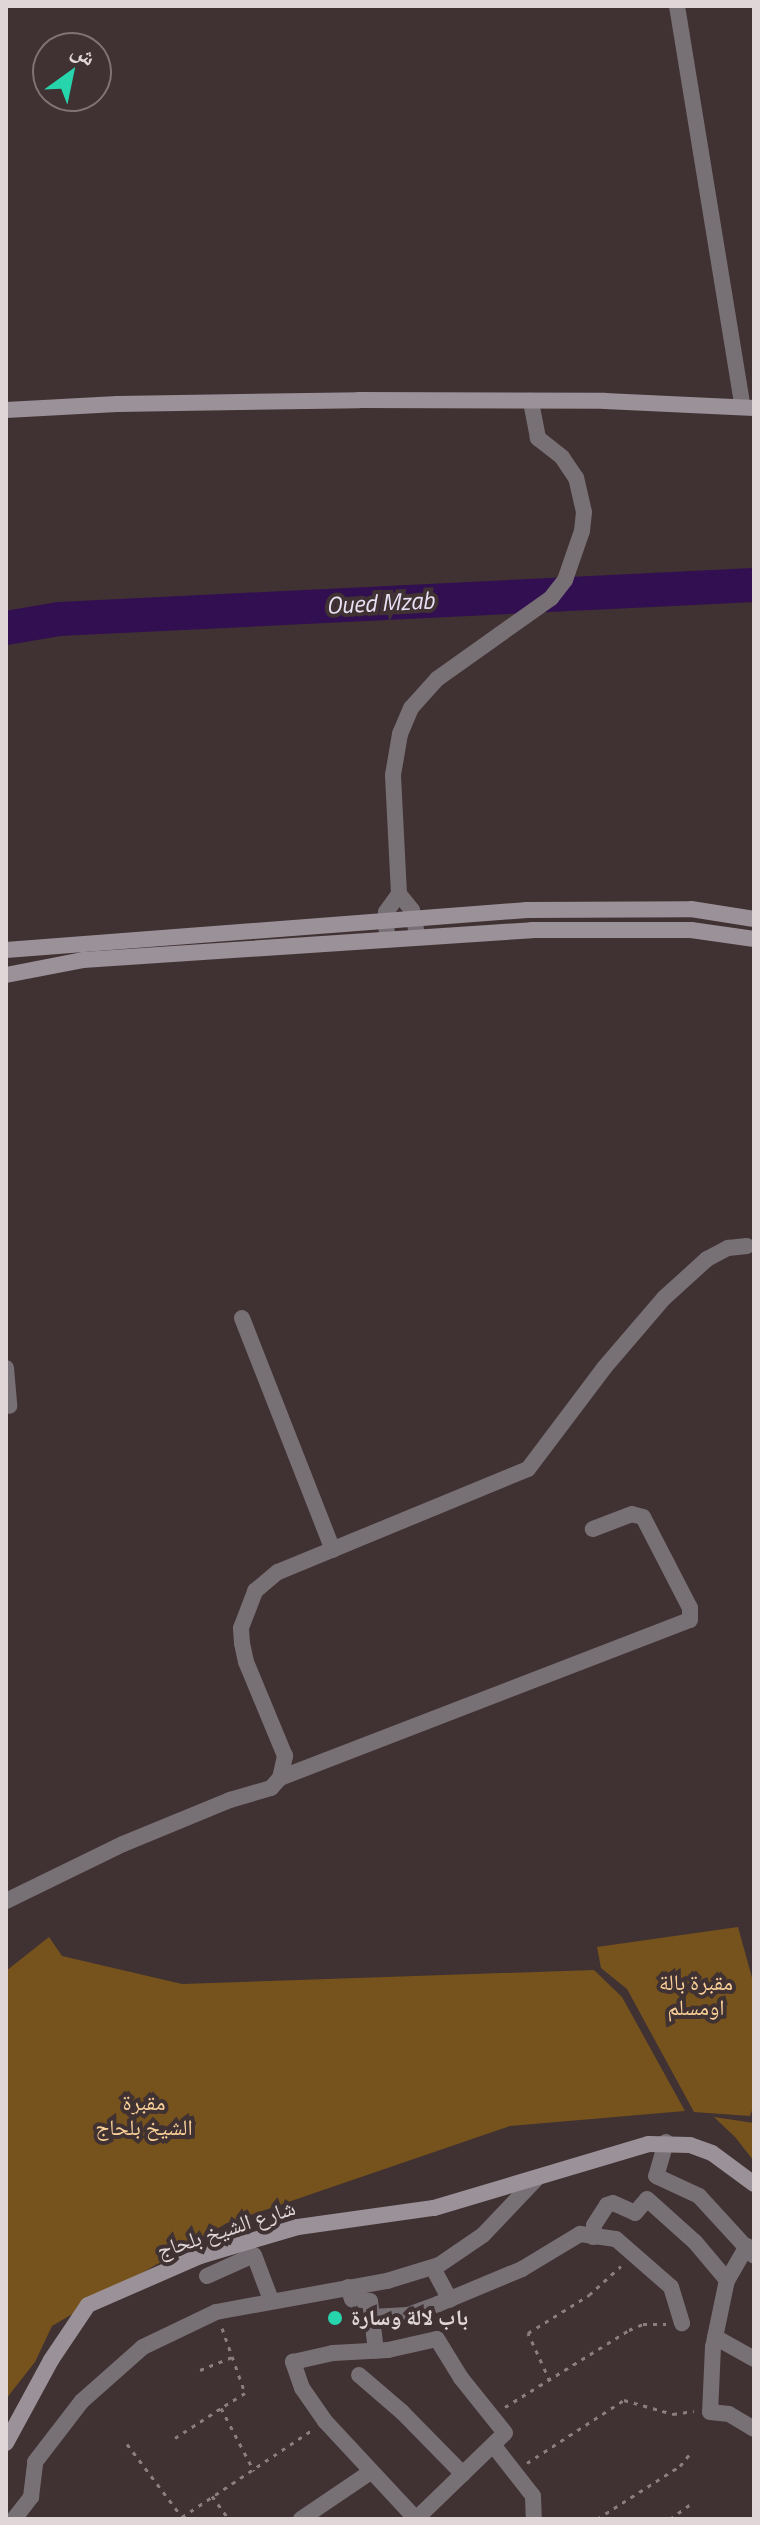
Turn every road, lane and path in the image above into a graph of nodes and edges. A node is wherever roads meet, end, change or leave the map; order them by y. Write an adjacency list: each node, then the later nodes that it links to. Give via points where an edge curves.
1 (677, 6): 3 (street)
2 (531, 401): 3 (main road); 4 (main road, via 149,403); 5 (street, via 538,438 562,457 581,494 582,531 565,580 551,598 458,661 411,708 393,775)
3 (749, 407)
4 (6, 410)
5 (399, 894): 6 (street); 8 (street)
6 (414, 917): 7 (main road, via 670,909); 8 (main road); 9 (street)
7 (754, 919)
8 (385, 920): 10 (street); 12 (main road)
9 (417, 937): 10 (main road); 11 (main road, via 670,929)
10 (387, 939): 13 (main road, via 83,960)
11 (754, 939)
12 (6, 950)
13 (6, 975)
14 (747, 1246): 19 (street, via 707,1259 664,1298 528,1469)
15 (242, 1318): 19 (street)
16 (6, 1368): 17 (street)
17 (9, 1406)
18 (593, 1529): 20 (street, via 632,1514 643,1517 690,1608 690,1620)
19 (333, 1550): 20 (street, via 266,1580 255,1591 241,1628 246,1662 285,1756)
20 (280, 1778): 21 (street, via 258,1794 230,1800 123,1844)
21 (6, 1901)
22 (666, 2142): 23 (main road, شارع الشيخ بلحاج); 24 (street, via 656,2176); 25 (main road, via 712,2153)
23 (538, 2177): 30 (street, via 483,2235); 53 (main road, شارع الشيخ بلحاج, via 434,2208 275,2233 200,2256 88,2305 57,2349)
24 (674, 2182): 26 (street); 28 (street, via 699,2196)
25 (754, 2184)
26 (658, 2207): 27 (street, via 647,2199 635,2213 610,2203 594,2225); 32 (street)
27 (593, 2237): 29 (street, via 616,2239); 35 (street, via 580,2234 522,2269)
28 (750, 2251): 32 (street)
29 (633, 2256): 38 (street, via 671,2287); 45 (path, via 589,2295 528,2333)
30 (433, 2268): 33 (street); 35 (street)
31 (207, 2276): 34 (street, via 254,2255)
32 (727, 2280): 39 (street)
33 (348, 2287): 34 (street); 37 (street, via 352,2299 370,2301)
34 (271, 2300): 36 (street)
35 (450, 2300): 37 (street, via 408,2315)
36 (216, 2312): 41 (path); 62 (street, via 166,2333 101,2381 35,2462 31,2497)
37 (371, 2317): 40 (street)
38 (682, 2323): 45 (path, via 643,2324 629,2330)
39 (715, 2337): 42 (street); 47 (street)
40 (376, 2351): 48 (street, via 437,2339); 49 (street, via 293,2362 302,2388)
41 (232, 2357): 43 (path); 46 (path, via 245,2393)
42 (754, 2359)
43 (200, 2370)
44 (359, 2375): 59 (street)
45 (550, 2381): 48 (path)
46 (221, 2408): 51 (path); 56 (path)
47 (710, 2412): 50 (street, via 729,2414); 57 (path, via 673,2414 624,2400)
48 (492, 2417): 52 (street)
49 (325, 2421): 56 (path); 58 (street)
50 (754, 2429)
51 (175, 2438)
52 (500, 2440): 57 (street); 59 (street)
53 (6, 2443)
54 (127, 2444): 60 (path, via 182,2517)
55 (692, 2451): 67 (path, via 680,2466)
56 (254, 2471): 60 (path)
57 (516, 2471): 66 (street, via 533,2496)
58 (369, 2473): 64 (street); 65 (street)
59 (463, 2474): 65 (street)
60 (211, 2496): 63 (path)
61 (691, 2504): 68 (path)
62 (14, 2519)
63 (229, 2519)
64 (301, 2519)
65 (416, 2519)
66 (534, 2519)
67 (597, 2519)
68 (670, 2519)

